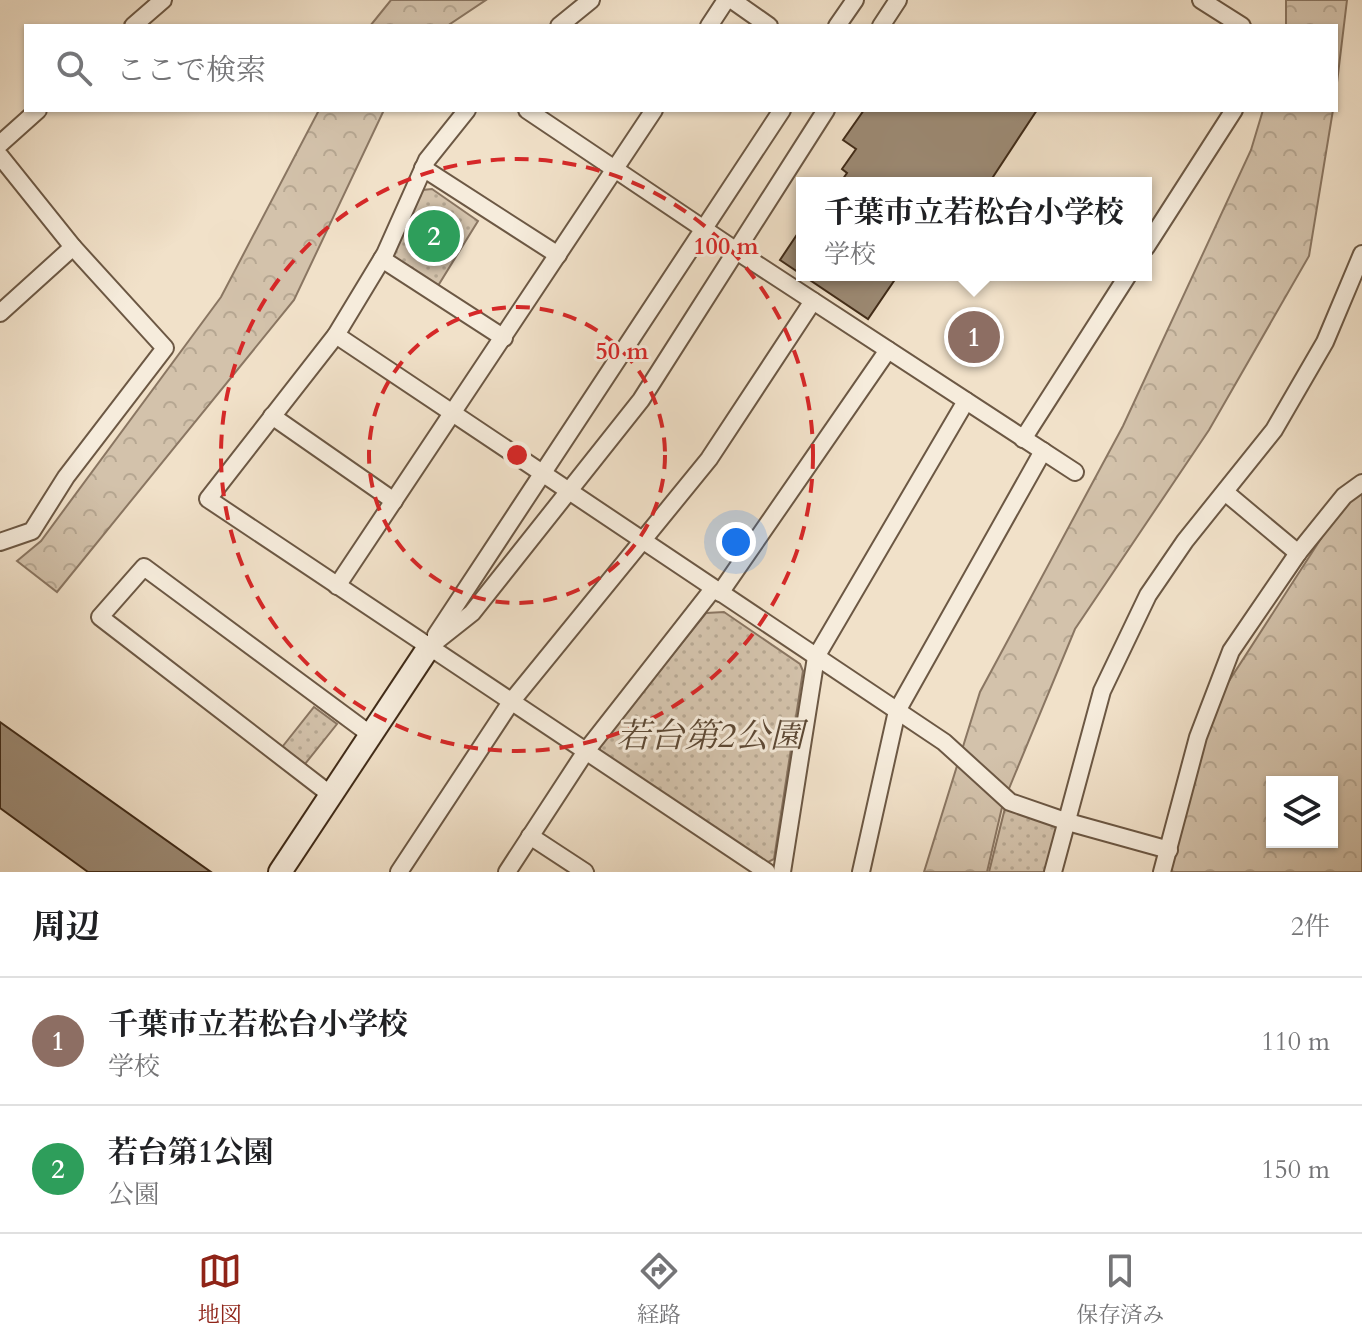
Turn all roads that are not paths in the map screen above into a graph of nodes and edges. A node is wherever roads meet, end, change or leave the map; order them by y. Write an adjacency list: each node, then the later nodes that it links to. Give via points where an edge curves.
1 (163, 0): 7 (street)
2 (591, 0): 8 (street)
3 (729, 0): 9 (street); 10 (street)
4 (855, 0): 11 (street)
5 (898, 0): 12 (street)
6 (1201, 0): 13 (street)
7 (135, 24)
8 (561, 24)
9 (711, 24)
10 (766, 24)
11 (838, 24)
12 (882, 24)
13 (1239, 24)
14 (36, 112): 21 (street)
15 (465, 112): 23 (street)
16 (530, 112): 24 (street)
17 (653, 112): 24 (street)
18 (781, 112): 25 (street)
19 (825, 112): 28 (street)
20 (1233, 112): 26 (street)
21 (0, 144)
22 (0, 156): 27 (street)
23 (423, 168): 30 (street); 31 (street)
24 (615, 169): 25 (street); 30 (street)
25 (703, 229): 28 (street); 44 (street)
26 (1152, 238)
27 (73, 247): 34 (street); 50 (street, via 165,348 66,477 32,531)
28 (735, 250): 33 (street); 46 (street, via 641,400)
29 (1362, 254): 47 (street, via 1325,342 1274,430)
30 (558, 255): 36 (street)
31 (382, 259): 35 (street); 36 (street)
32 (1124, 281): 41 (street)
33 (813, 301): 37 (street); 49 (street, via 709,459)
34 (0, 313)
35 (336, 335): 39 (street); 40 (street)
36 (504, 338): 39 (street)
37 (888, 350): 38 (street); 53 (street)
38 (966, 401): 41 (street); 55 (street)
39 (453, 414): 44 (street); 48 (street)
40 (272, 416): 48 (street); 52 (street, via 208,499)
41 (1023, 439): 42 (street)
42 (1043, 451): 43 (street); 57 (street)
43 (1075, 472)
44 (541, 473): 46 (street); 54 (street)
45 (1362, 483): 51 (street, via 1344,496)
46 (568, 492): 49 (street); 54 (street, via 472,613)
47 (1225, 492): 51 (street); 61 (street, via 1141,609 1102,691)
48 (394, 501): 52 (street)
49 (641, 540): 53 (street); 56 (street)
50 (0, 542)
51 (1298, 553): 63 (street, via 1231,651 1198,737)
52 (337, 586): 54 (street)
53 (717, 591): 55 (street); 59 (street)
54 (429, 647): 56 (street); 58 (street)
55 (816, 657): 57 (street); 69 (street)
56 (511, 702): 59 (street); 65 (street)
57 (897, 711): 61 (street, via 944,742 1010,802); 70 (street)
58 (371, 735): 60 (street); 60 (street, via 144,567 100,617)
59 (586, 751): 62 (street); 68 (street)
60 (331, 795): 64 (street)
61 (1068, 822): 63 (street); 71 (street)
62 (530, 836): 66 (street); 67 (street)
63 (1169, 850): 72 (street)
64 (280, 872)
65 (399, 872)
66 (507, 872)
67 (585, 872)
68 (767, 872)
69 (782, 872)
70 (861, 872)
71 (1053, 872)
72 (1162, 872)

